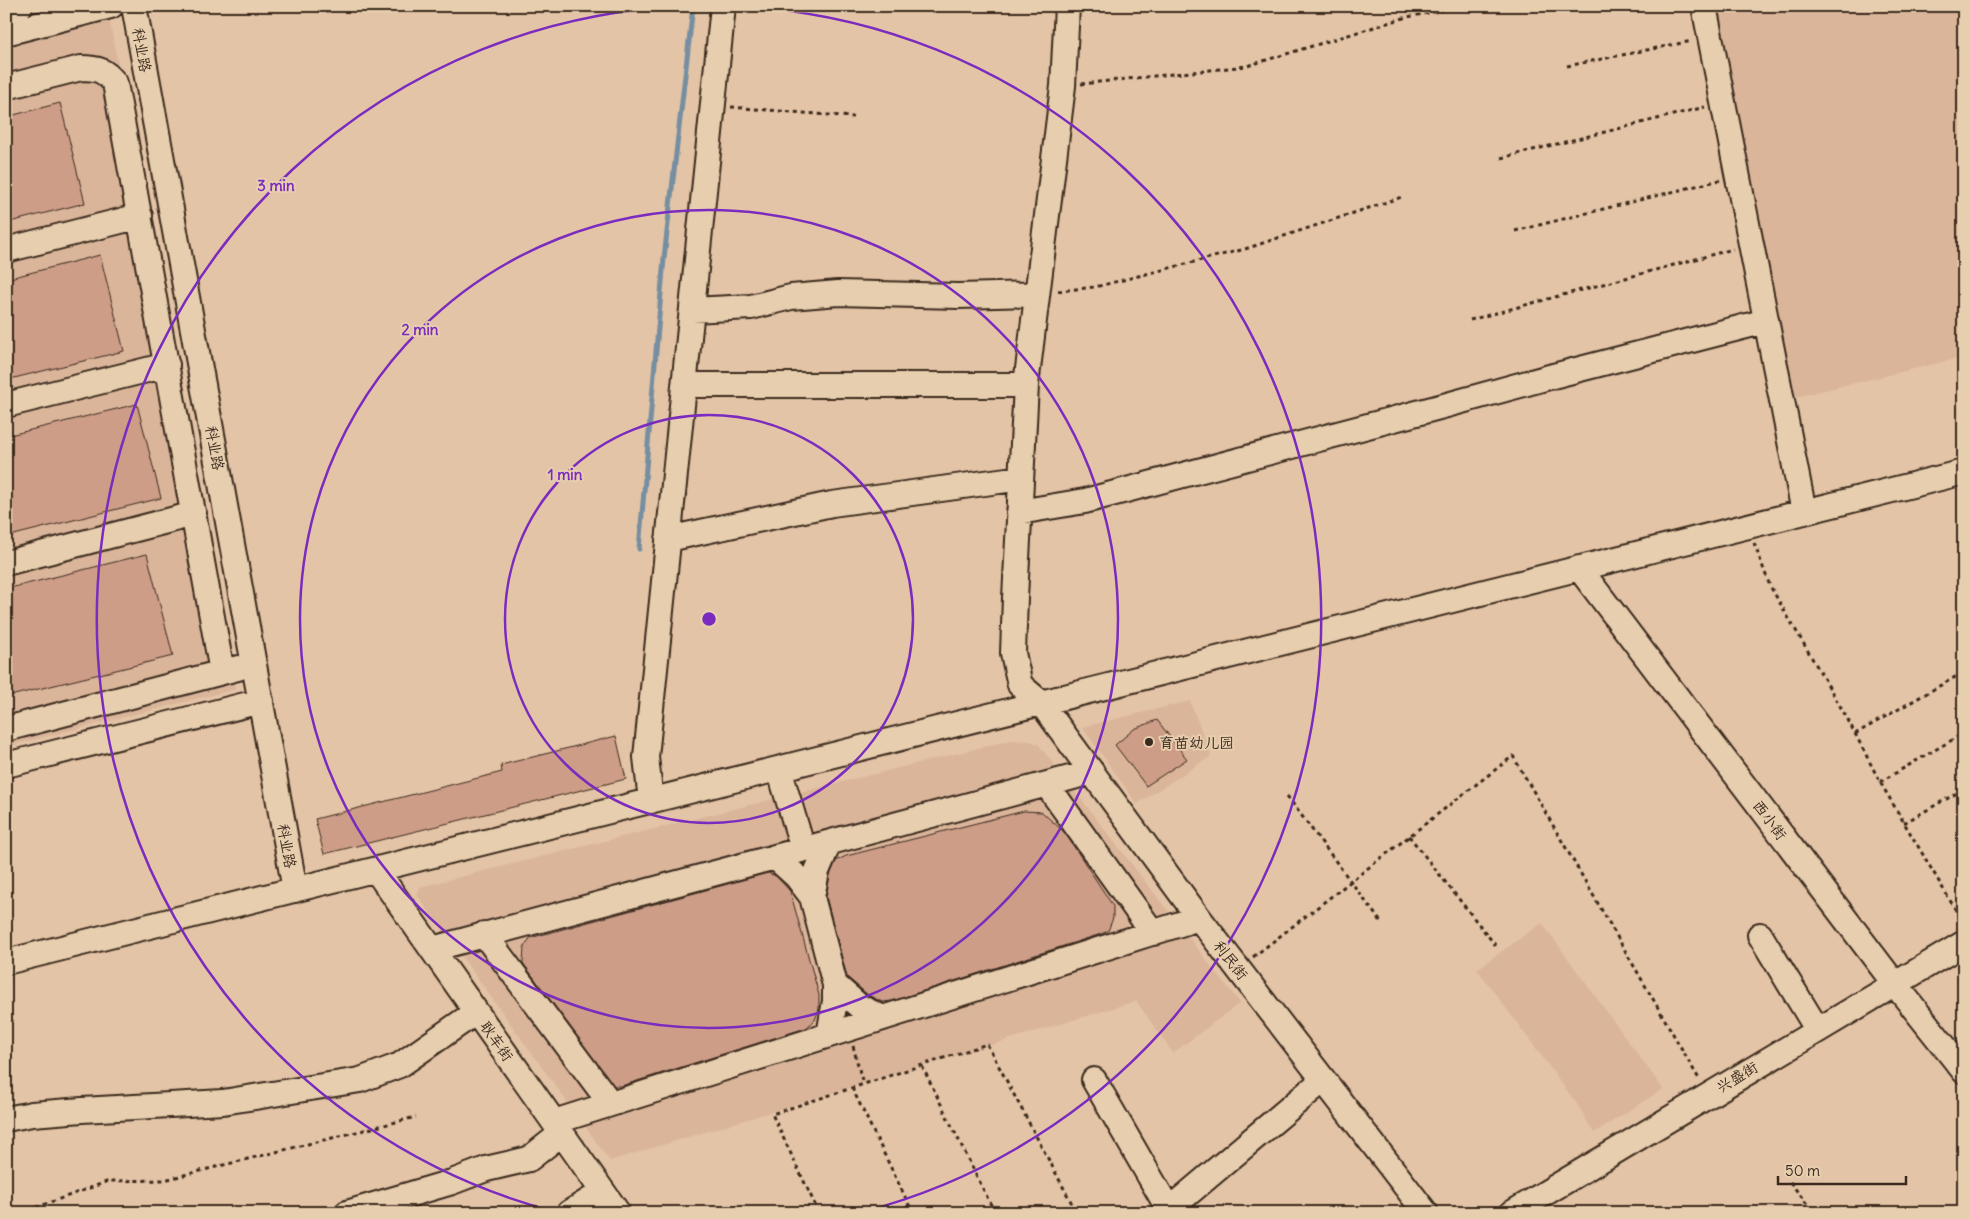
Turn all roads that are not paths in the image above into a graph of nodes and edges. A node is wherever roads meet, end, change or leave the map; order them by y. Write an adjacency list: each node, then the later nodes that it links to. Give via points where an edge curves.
1 (20, 6): 7 (street)
2 (111, 6): 8 (street)
3 (134, 6): 27 (street, 科业路)
4 (723, 6): 13 (street)
5 (1067, 6): 12 (street, 利民街, via 1063,86)
6 (1704, 6): 14 (street)
7 (6, 10)
8 (6, 33)
9 (6, 87): 10 (street, via 81,68 106,72 115,83 118,95)
10 (140, 216): 11 (street); 15 (street)
11 (6, 250)
12 (1037, 294): 13 (street, via 838,293 791,297 751,307); 17 (street, 利民街)
13 (692, 310): 16 (street)
14 (1766, 321): 21 (street, via 1085,501); 22 (street)
15 (167, 365): 18 (street); 23 (street)
16 (684, 385): 17 (street); 24 (street)
17 (1026, 385): 20 (street, 利民街)
18 (6, 405)
19 (1964, 472): 22 (street)
20 (1021, 478): 21 (street, 利民街); 24 (street, via 832,504)
21 (1019, 512): 30 (street, 利民街, via 1013,654 1020,685)
22 (1804, 512): 26 (street)
23 (194, 514): 25 (street); 28 (street)
24 (668, 539): 36 (street, via 646,757)
25 (6, 563)
26 (1579, 568): 30 (street); 50 (street, 西小街)
27 (254, 664): 28 (street); 29 (street, 科业路)
28 (222, 672): 31 (street)
29 (261, 701): 32 (street); 41 (street, 科业路)
30 (1041, 703): 33 (street); 34 (street, 利民街)
31 (6, 729)
32 (6, 765)
33 (779, 769): 36 (street); 38 (street)
34 (1092, 772): 35 (street); 43 (street, 利民街)
35 (1047, 785): 37 (street); 44 (street)
36 (651, 801): 40 (street)
37 (829, 843): 38 (street); 42 (street, via 817,871)
38 (803, 849): 39 (street)
39 (775, 857): 42 (street); 45 (street)
40 (376, 870): 41 (street); 48 (street, 耿车街)
41 (295, 890): 49 (street)
42 (812, 896): 51 (street)
43 (1199, 918): 44 (street); 58 (street, 利民街)
44 (1153, 933): 53 (street)
45 (484, 934): 48 (street); 59 (street)
46 (1760, 935): 54 (street)
47 (1964, 943): 50 (street, 兴盛街)
48 (432, 948): 52 (street, 耿车街)
49 (6, 962)
50 (1894, 983): 54 (street, 兴盛街); 56 (street, 西小街)
51 (835, 985): 53 (street, via 860,1007); 55 (street)
52 (476, 1012): 60 (street, via 400,1065 360,1080 223,1102); 61 (street, 耿车街)
53 (883, 1018): 55 (street)
54 (1816, 1029): 68 (street, 兴盛街)
55 (839, 1032): 59 (street)
56 (1964, 1071)
57 (1094, 1080): 63 (street)
58 (1324, 1080): 63 (street); 67 (street, 利民街)
59 (611, 1104): 61 (street)
60 (6, 1118)
61 (558, 1128): 62 (street, 耿车街); 64 (street, via 529,1159 486,1169)
62 (604, 1192): 65 (street); 66 (street, 耿车街)
63 (1167, 1211)
64 (347, 1213)
65 (569, 1213)
66 (618, 1213)
67 (1426, 1213)
68 (1512, 1213)

